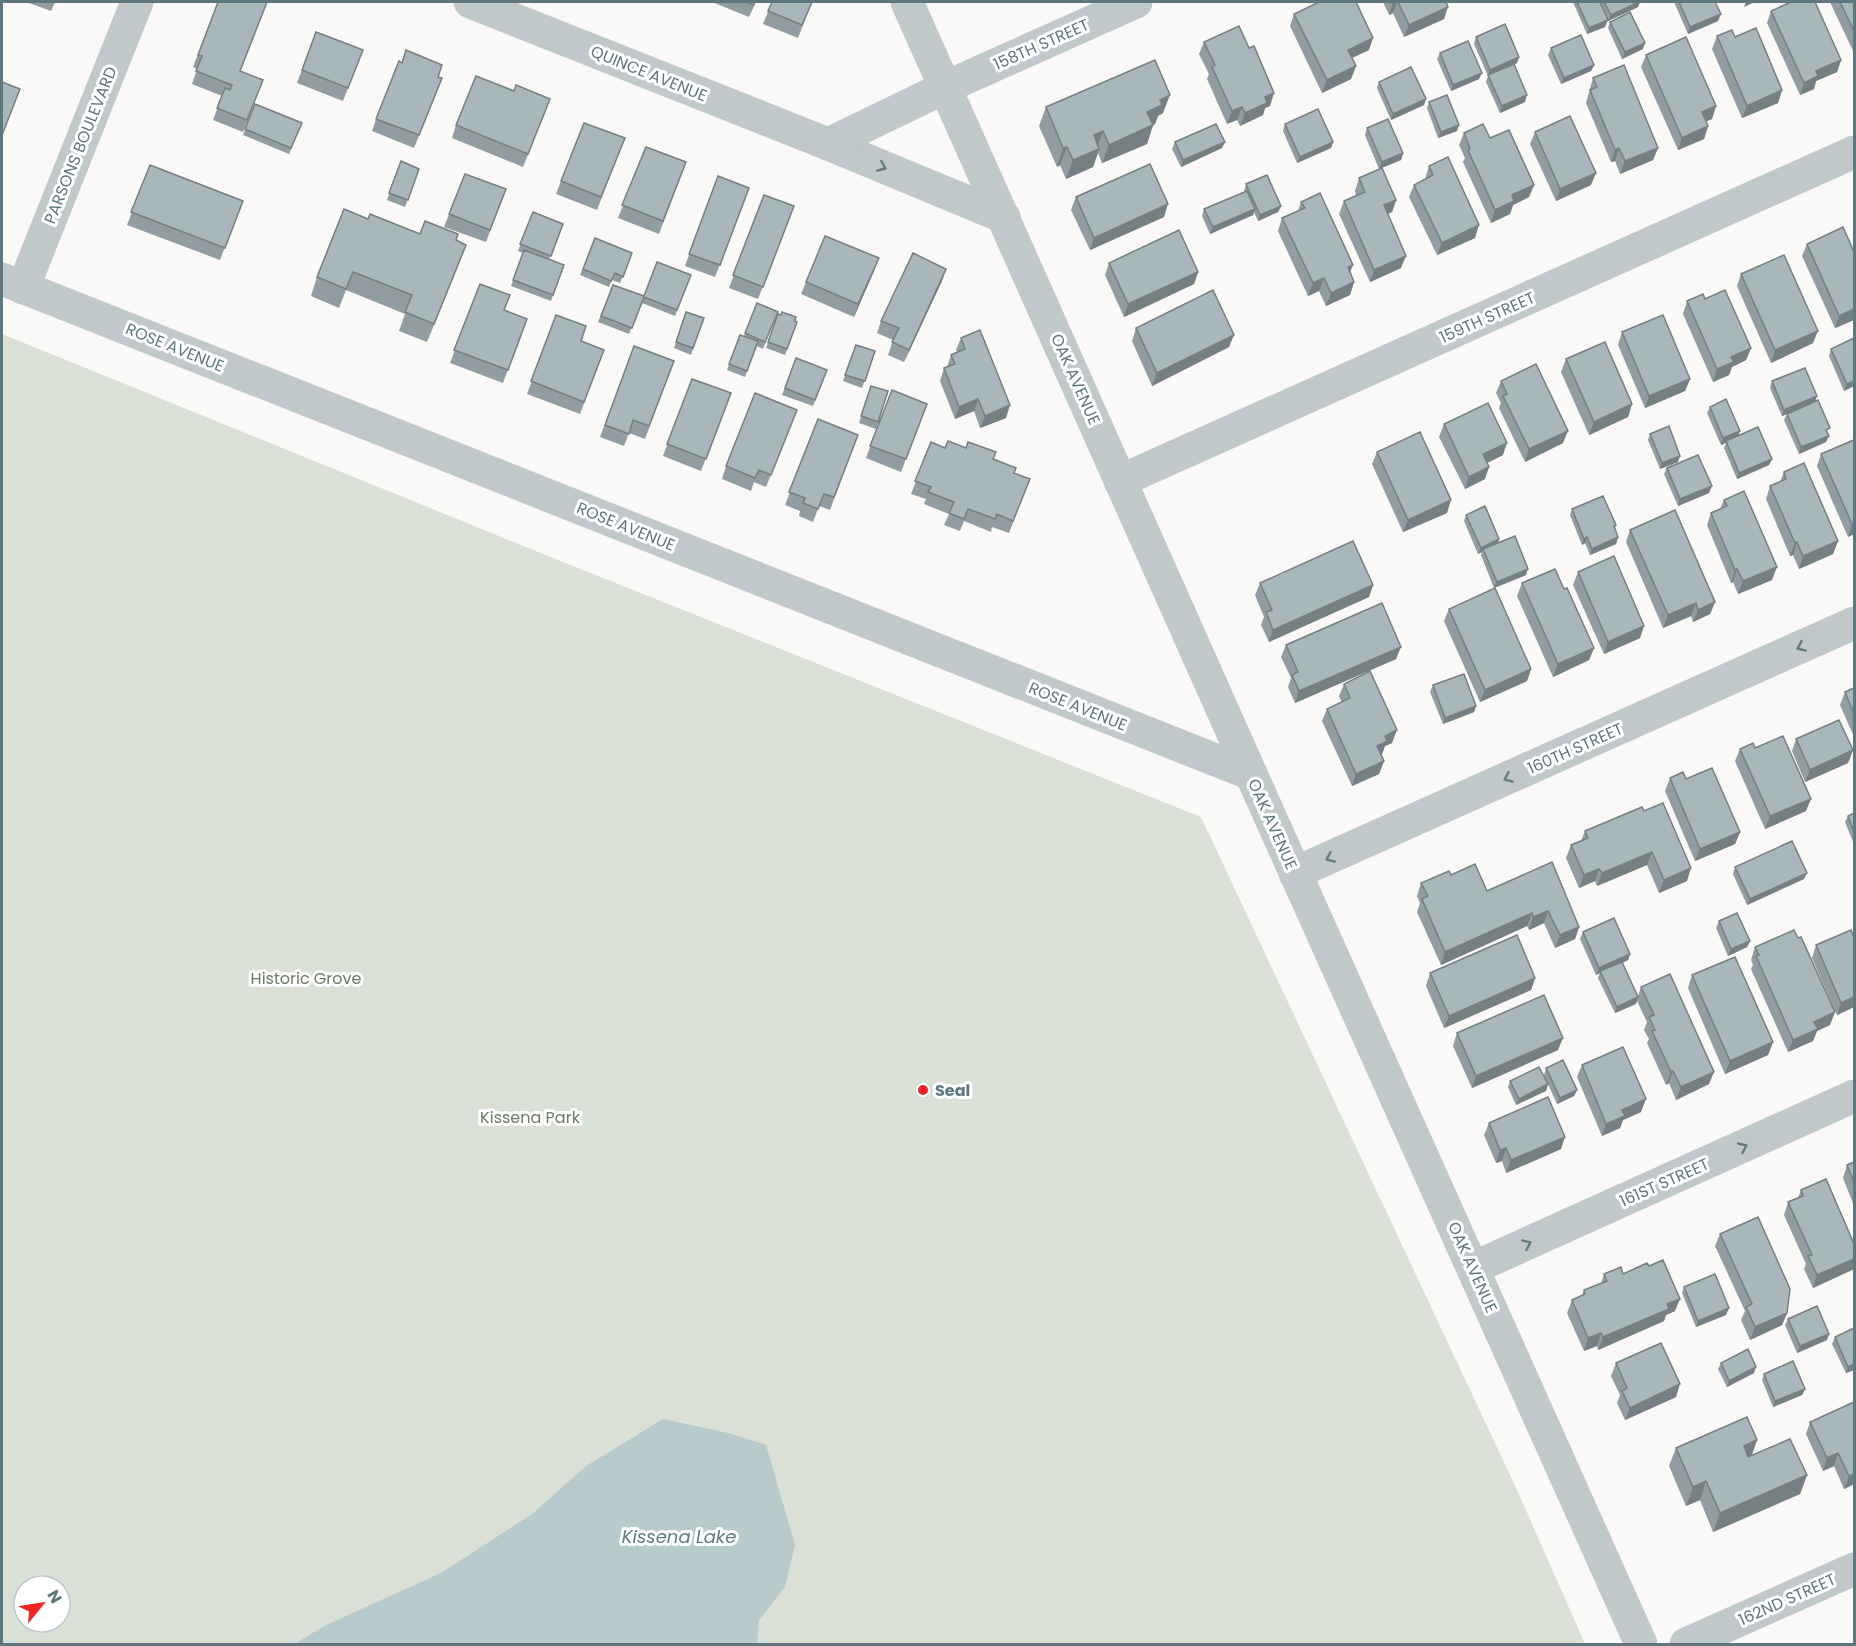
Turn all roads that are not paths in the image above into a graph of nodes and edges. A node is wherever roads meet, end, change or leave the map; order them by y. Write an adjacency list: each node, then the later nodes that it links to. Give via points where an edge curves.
1 (137, 2): 9 (street, PARSONS BOULEVARD)
2 (470, 2): 6 (street, QUINCE AVENUE)
3 (908, 2): 5 (street, OAK AVENUE)
4 (1136, 2): 5 (street, 158TH STREET)
5 (946, 87): 6 (street); 8 (street, OAK AVENUE)
6 (828, 144): 8 (street, QUINCE AVENUE, one-way to 8)
7 (1854, 152): 10 (street, 159TH STREET)
8 (1004, 217): 10 (street, OAK AVENUE)
9 (12, 284): 12 (street, ROSE AVENUE)
10 (1120, 481): 12 (street, OAK AVENUE)
11 (1854, 623): 13 (street, 160TH STREET, one-way to 13)
12 (1251, 774): 13 (street, OAK AVENUE)
13 (1295, 873): 15 (street, OAK AVENUE)
14 (1854, 1096): 15 (street, 161ST STREET, one-way to 14)
15 (1473, 1268): 17 (street, OAK AVENUE)
16 (1854, 1569): 18 (street, 162ND STREET)
17 (1641, 1644)
18 (1686, 1644)

